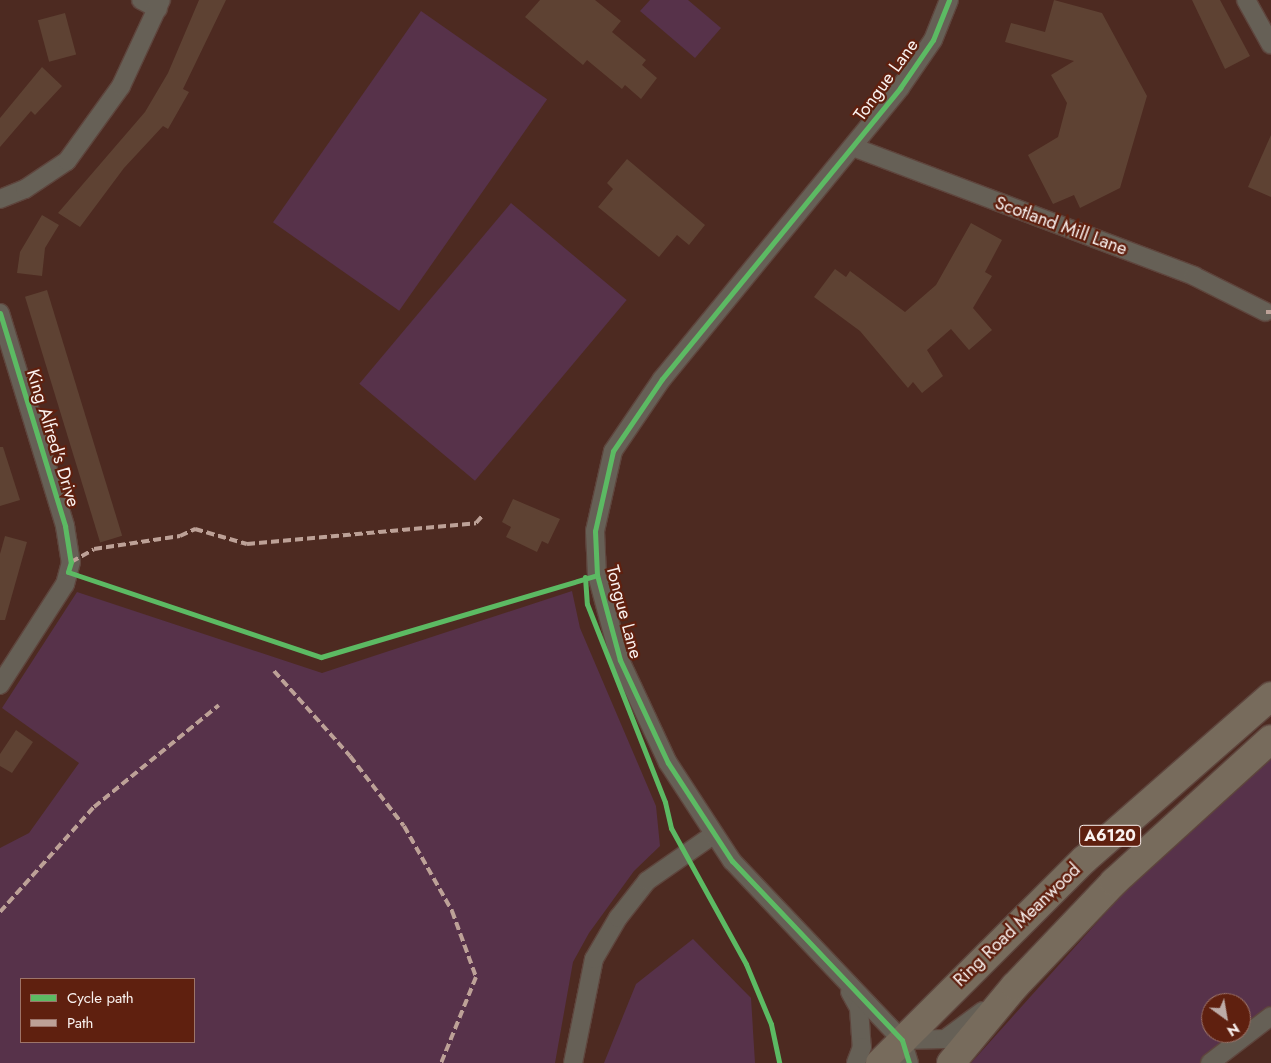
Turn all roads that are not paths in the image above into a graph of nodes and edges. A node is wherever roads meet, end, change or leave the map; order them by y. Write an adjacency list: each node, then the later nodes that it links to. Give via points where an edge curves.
1 (141, 0): 4 (street)
2 (949, 0): 6 (street, Tongue Lane, via 933,40)
3 (1252, 2): 5 (street)
4 (160, 4): 7 (street, via 121,86 67,161 25,190)
5 (1271, 45)
6 (853, 148): 8 (street, Scotland Mill Lane, via 1194,276); 13 (street, Tongue Lane, via 662,379 614,451 601,493 595,531 597,575 620,660 668,763)
7 (0, 199)
8 (1266, 312)
9 (0, 313): 10 (street, King Alfred's Drive, via 66,526 71,562 64,584)
10 (0, 685)
11 (1271, 696): 17 (highway, Ring Road Meanwood / A6120, via 1085,859)
12 (1271, 739): 15 (highway, A6120, via 1114,882)
13 (713, 835): 14 (street, Tongue Lane, via 732,861); 18 (street, via 647,881 618,918 594,958)
14 (845, 981): 17 (street, Tongue Lane); 19 (street, Tongue Lane, via 859,1008 862,1047)
15 (1015, 986): 17 (street, via 945,1039); 21 (highway, A6120)
16 (1271, 1016): 22 (street)
17 (906, 1051): 20 (highway, A6120)
18 (573, 1063)
19 (856, 1063)
20 (880, 1063)
21 (951, 1063)
22 (1210, 1063)

